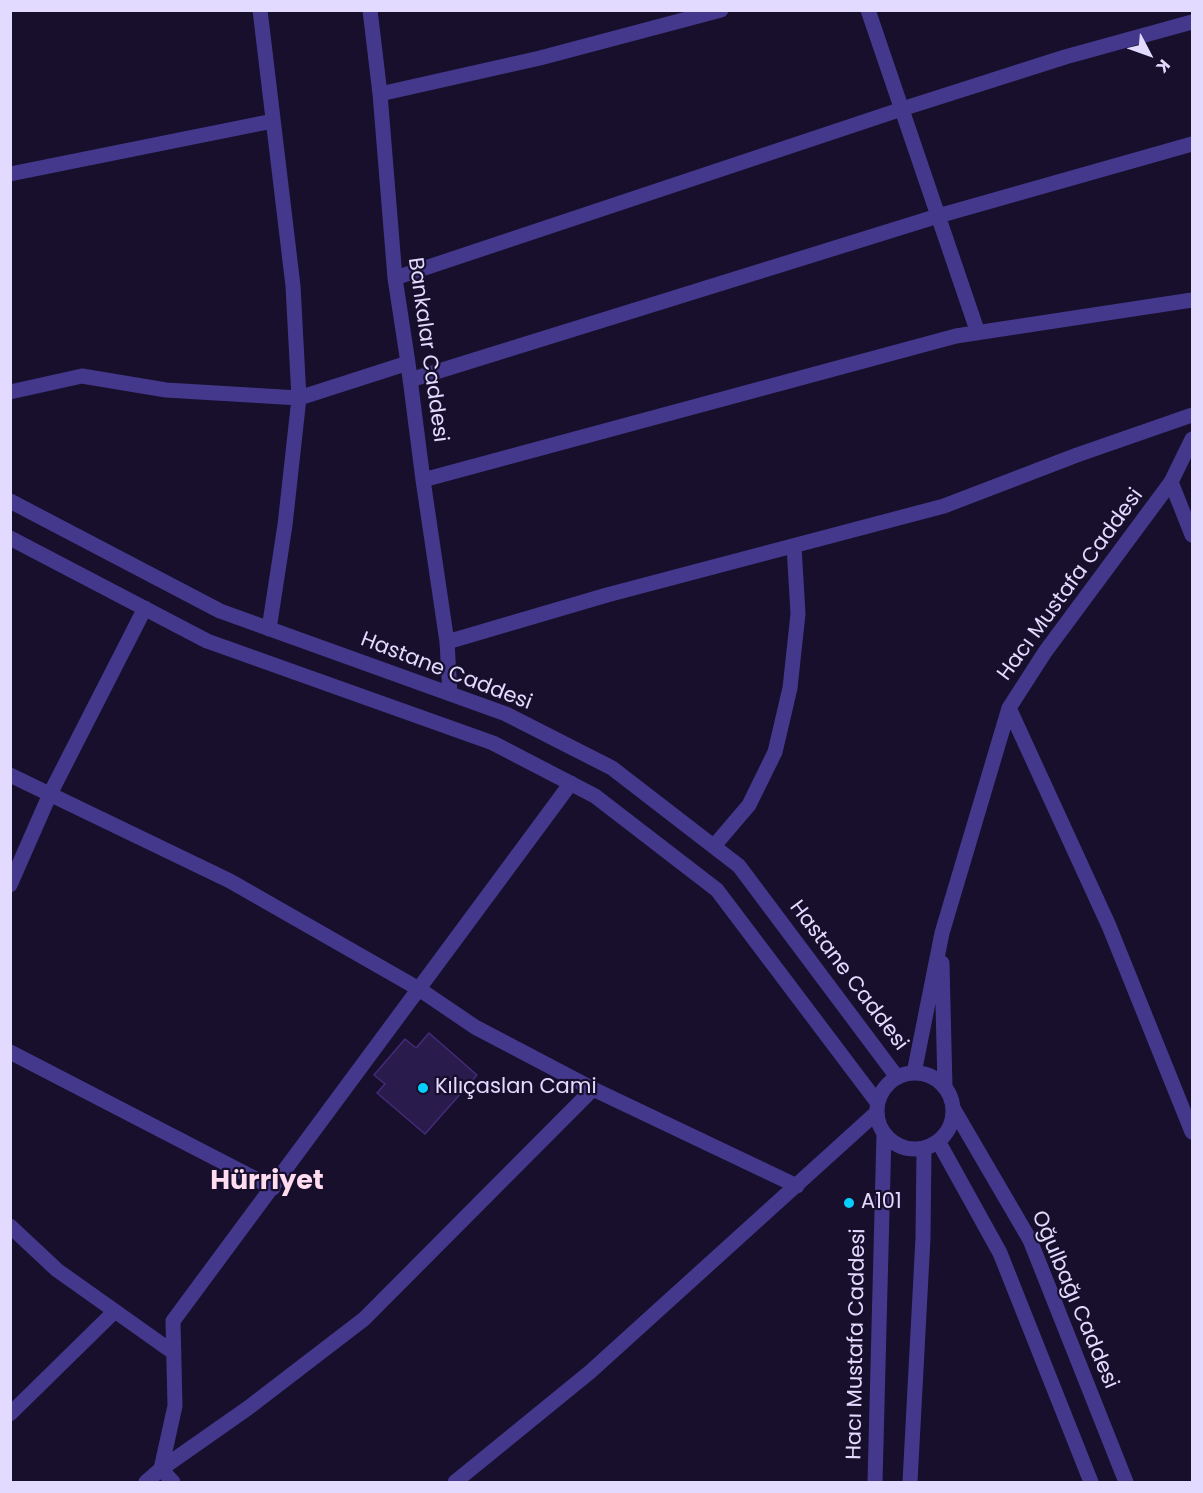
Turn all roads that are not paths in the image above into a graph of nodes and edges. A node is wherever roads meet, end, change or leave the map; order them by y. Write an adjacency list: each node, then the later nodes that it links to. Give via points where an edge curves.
1 (260, 10): 8 (street)
2 (370, 10): 6 (street, Bankalar Caddesi)
3 (721, 10): 6 (street, via 540,58)
4 (868, 10): 7 (street)
5 (1192, 22): 7 (street)
6 (380, 94): 12 (street, Bankalar Caddesi)
7 (902, 109): 11 (street); 12 (street)
8 (273, 121): 10 (street); 18 (street, via 293,286)
9 (1192, 144): 11 (street)
10 (10, 174)
11 (938, 216): 14 (street); 16 (street)
12 (395, 278): 15 (street, Bankalar Caddesi)
13 (1192, 300): 14 (street)
14 (978, 333): 21 (street)
15 (408, 363): 16 (street, Bankalar Caddesi); 18 (street)
16 (410, 381): 21 (street, Bankalar Caddesi)
17 (10, 392): 18 (street, via 82,376 166,390)
18 (299, 398): 28 (street)
19 (1192, 415): 26 (street, via 944,506)
20 (1192, 439): 22 (street, Hacı Mustafa Caddesi)
21 (423, 480): 29 (street, Bankalar Caddesi)
22 (1171, 482): 24 (street); 31 (street, Hacı Mustafa Caddesi, via 1045,652)
23 (10, 501): 28 (street, Hastane Caddesi, via 220,611)
24 (1192, 536)
25 (10, 538): 27 (street)
26 (795, 546): 29 (street); 35 (street, via 798,614 790,688 775,752 749,805)
27 (145, 608): 33 (street, via 207,641 493,743); 34 (street)
28 (269, 629): 30 (street, Hastane Caddesi)
29 (447, 642): 30 (street, Bankalar Caddesi)
30 (450, 694): 35 (street, Hastane Caddesi, via 506,714 612,768)
31 (1009, 708): 37 (street, Hacı Mustafa Caddesi); 46 (street, via 1109,926)
32 (10, 775): 34 (street)
33 (571, 783): 38 (street); 44 (street, via 595,796 717,890)
34 (50, 794): 36 (street); 38 (street, via 230,881)
35 (714, 846): 41 (street, Hastane Caddesi, via 739,866)
36 (10, 885)
37 (942, 933): 40 (street); 42 (street)
38 (419, 989): 43 (street, via 475,1027); 51 (street)
39 (10, 1052): 51 (street)
40 (914, 1073): 41 (street); 42 (street, via 926,1074)
41 (897, 1077): 44 (street, via 881,1092)
42 (945, 1087): 45 (street)
43 (593, 1089): 50 (street); 56 (street, via 364,1319)
44 (877, 1108): 47 (street); 50 (street)
45 (953, 1108): 48 (street, via 950,1126); 63 (street, Oğulbağı Caddesi, via 1030,1240)
46 (1192, 1132)
47 (884, 1134): 49 (street, via 902,1148); 60 (street, Hacı Mustafa Caddesi)
48 (938, 1141): 49 (street); 62 (street, via 1000,1253)
49 (924, 1149): 61 (street)
50 (797, 1186): 59 (street, via 590,1372)
51 (273, 1188): 54 (street, via 173,1321)
52 (10, 1226): 53 (street, via 57,1270)
53 (114, 1311): 54 (street); 55 (street)
54 (174, 1353): 56 (street, via 175,1406)
55 (10, 1414)
56 (161, 1469): 57 (street); 58 (street)
57 (146, 1482)
58 (173, 1482)
59 (455, 1482)
60 (875, 1482)
61 (910, 1482)
62 (1091, 1482)
63 (1126, 1482)

